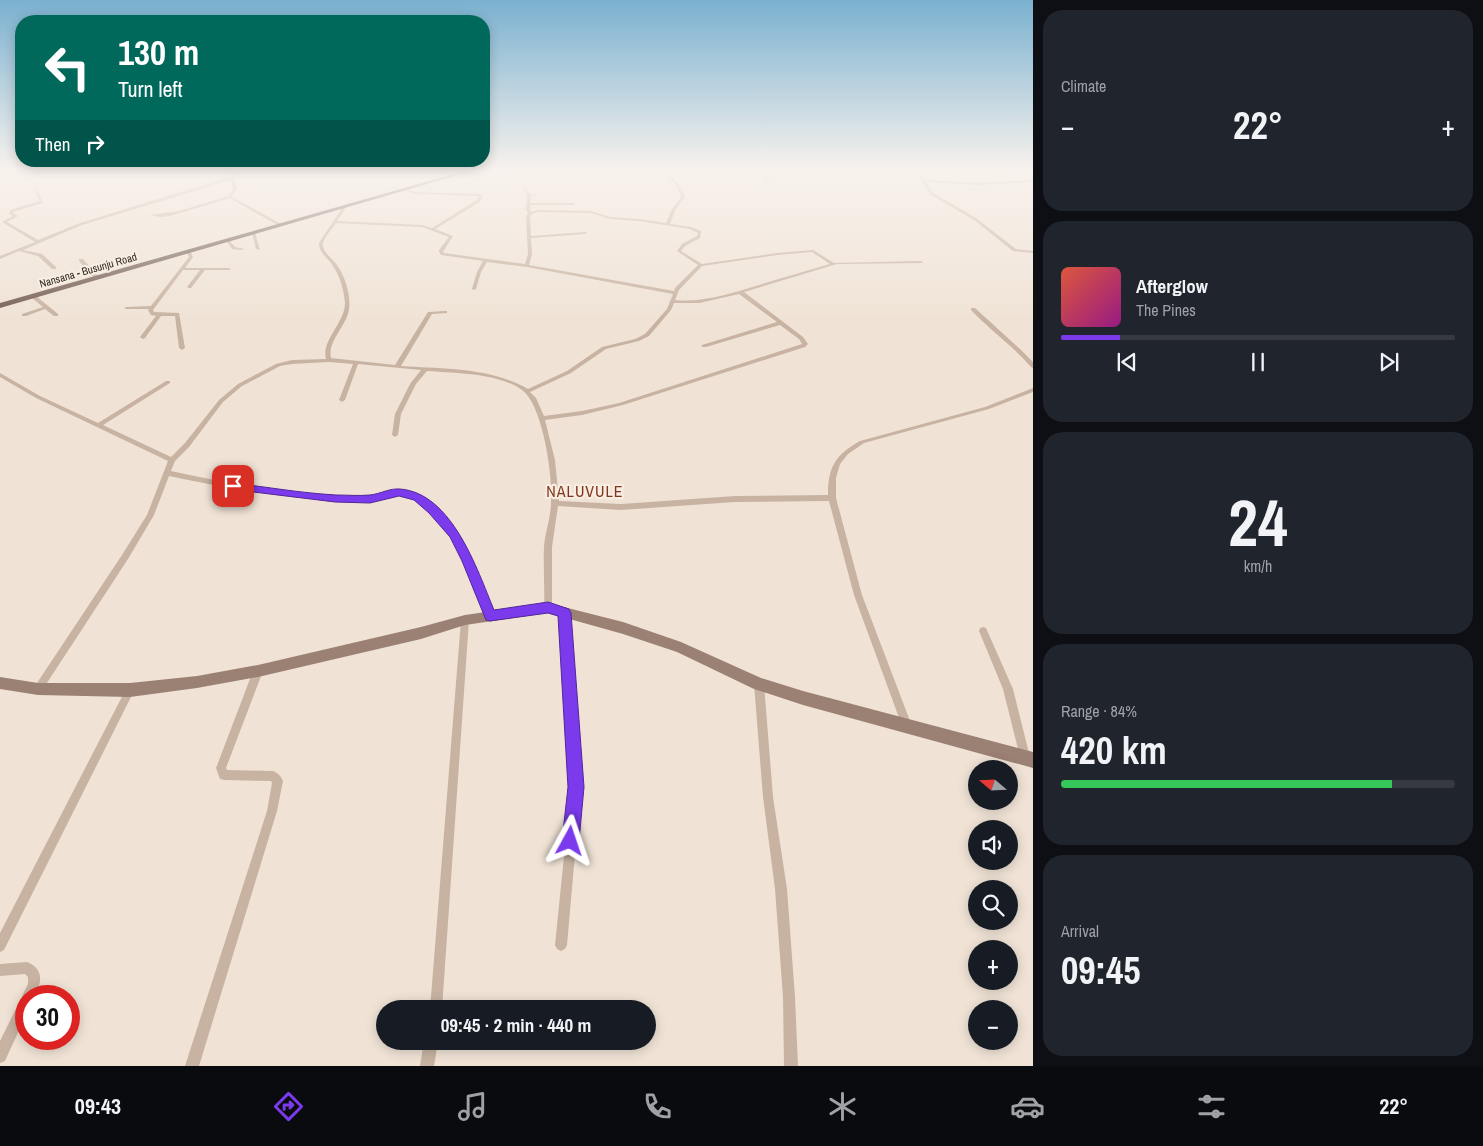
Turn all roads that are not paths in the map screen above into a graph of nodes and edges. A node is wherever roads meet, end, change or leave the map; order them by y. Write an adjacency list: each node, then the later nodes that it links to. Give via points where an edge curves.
1 (7, 221): 18 (street, via 4,222)
2 (94, 221): 18 (street)
3 (272, 221): 12 (street)
4 (295, 221): 12 (main road, Nansana - Busunju Road)
5 (447, 221): 13 (street)
6 (528, 221): 16 (street)
7 (637, 221): 11 (street)
8 (669, 221): 11 (street)
9 (977, 221): 23 (street, via 1015,250)
10 (335, 222): 13 (street); 55 (street, via 321,248 340,274 347,310 329,348)
11 (668, 224): 29 (street, via 700,232 697,238 679,249)
12 (280, 225): 14 (main road, Nansana - Busunju Road)
13 (433, 229): 26 (street, via 451,237 440,252 443,254)
14 (253, 233): 17 (main road, Nansana - Busunju Road); 20 (street)
15 (585, 233): 16 (street)
16 (529, 237): 30 (street)
17 (228, 240): 19 (street, via 234,248); 22 (main road, Nansana - Busunju Road)
18 (38, 242): 21 (street)
19 (242, 249)
20 (258, 249)
21 (19, 250): 24 (street); 31 (street, via 40,255)
22 (188, 252): 32 (street, via 191,257); 35 (main road, Nansana - Busunju Road)
23 (1033, 252)
24 (0, 258)
25 (81, 260): 35 (street)
26 (486, 260): 30 (street); 37 (street)
27 (921, 262): 28 (street)
28 (833, 264): 29 (street, via 812,251); 38 (street)
29 (701, 265): 39 (street)
30 (527, 266): 39 (street)
31 (54, 268)
32 (182, 269): 33 (street); 44 (street)
33 (204, 269): 34 (street); 36 (street)
34 (229, 269)
35 (97, 278): 40 (main road, Nansana - Busunju Road)
36 (189, 287)
37 (474, 289)
38 (740, 292): 41 (street, via 700,302); 51 (street)
39 (675, 293): 41 (street)
40 (34, 297): 42 (main road, Nansana - Busunju Road); 43 (street)
41 (673, 301): 63 (street, via 647,335 604,348 569,372)
42 (0, 306)
43 (46, 307): 49 (street); 50 (street)
44 (152, 307): 45 (street); 48 (street, via 151,313)
45 (126, 308)
46 (973, 309): 57 (street, via 1025,352)
47 (445, 312): 58 (street, via 430,313)
48 (160, 314): 52 (street); 54 (street, via 178,316)
49 (24, 315)
50 (56, 315)
51 (780, 323): 53 (street); 65 (street, via 801,338 804,346 626,404 569,416)
52 (143, 337)
53 (704, 346)
54 (182, 348)
55 (329, 360): 56 (street); 68 (street, via 278,365 240,385 221,401)
56 (356, 362): 58 (street); 64 (street)
57 (1033, 366)
58 (396, 367): 59 (street)
59 (425, 369): 63 (street, via 501,379); 67 (street, via 413,384 398,414)
60 (0, 375): 66 (street)
61 (168, 382): 66 (street)
62 (1033, 390): 70 (street, via 987,408 862,442 838,460)
63 (527, 391): 65 (street)
64 (342, 400)
65 (540, 418): 71 (street, via 549,445)
66 (98, 425): 68 (street)
67 (395, 435)
68 (172, 460): 69 (street)
69 (167, 473): 74 (street, via 216,484 335,499 370,499 399,492 418,497 454,534); 80 (street, via 150,515 125,557)
70 (832, 498): 71 (street, via 735,499 621,507); 82 (street, via 858,595)
71 (555, 503): 72 (street, via 549,533)
72 (548, 608): 73 (street); 74 (street)
73 (564, 613): 79 (street, via 623,628 681,648); 84 (street, via 576,787)
74 (490, 616): 75 (street)
75 (465, 620): 77 (street); 88 (street)
76 (983, 630): 83 (street, via 1008,689)
77 (258, 671): 81 (street); 92 (street, via 221,768 224,775 273,776 278,780 272,811)
78 (0, 683): 80 (street)
79 (759, 684): 82 (street, via 858,715); 94 (street, via 768,797 781,889 789,996)
80 (38, 689): 81 (street)
81 (130, 690): 85 (street)
82 (906, 726): 83 (street)
83 (1029, 759)
84 (561, 945)
85 (0, 946)
86 (0, 970): 87 (street, via 27,968 34,974)
87 (34, 985)
88 (437, 1000)
89 (15, 1024): 91 (street)
90 (430, 1050): 93 (street)
91 (0, 1056)
92 (192, 1066)
93 (427, 1066)
94 (790, 1066)

